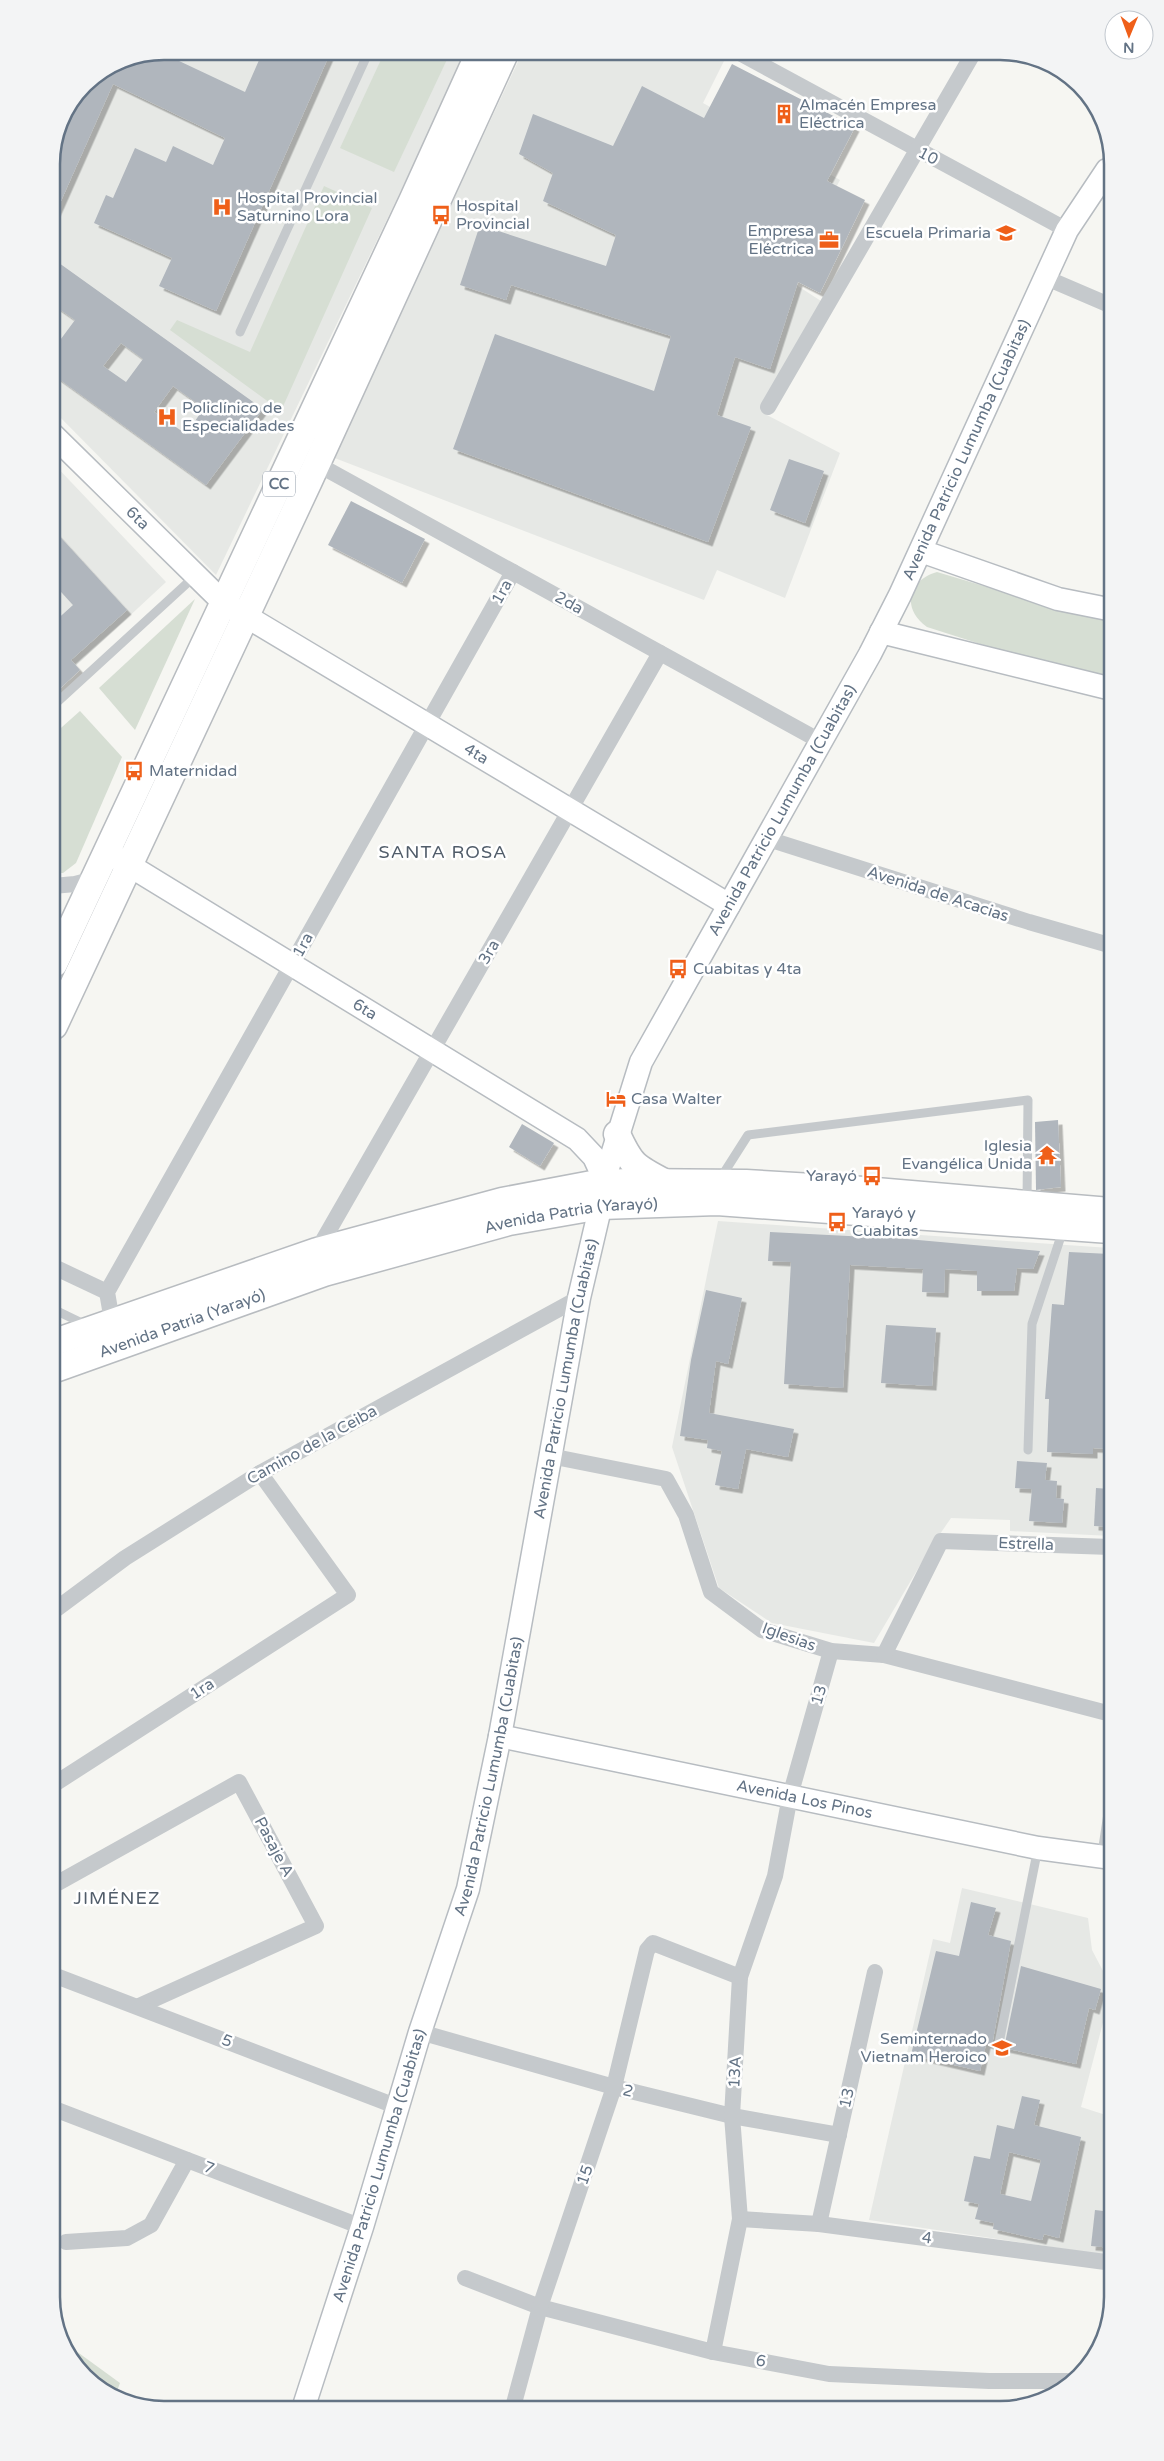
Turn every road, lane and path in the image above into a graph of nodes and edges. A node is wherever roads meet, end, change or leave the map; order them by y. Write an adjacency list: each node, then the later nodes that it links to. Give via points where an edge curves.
1 (365, 60): 11 (lane)
2 (476, 60): 18 (main road, CC)
3 (502, 60): 14 (main road, CC)
4 (753, 60): 6 (street, 10)
5 (969, 60): 6 (street)
6 (916, 149): 8 (street, 10); 12 (street)
7 (1104, 174): 8 (street, Avenida Patricio Lumumba (Cuabitas))
8 (1067, 230): 9 (street, Avenida Patricio Lumumba (Cuabitas))
9 (1044, 277): 10 (street); 15 (street, Avenida Patricio Lumumba (Cuabitas))
10 (1104, 303)
11 (240, 332)
12 (768, 407)
13 (60, 442): 17 (street, 6ta)
14 (317, 464): 16 (street, 2da); 20 (main road, CC)
15 (921, 551): 19 (street, via 1058,599); 21 (street, Avenida Patricio Lumumba (Cuabitas))
16 (513, 572): 22 (street, 2da); 25 (street, 1ra)
17 (195, 576): 18 (street, 6ta); 24 (lane)
18 (224, 602): 20 (street, 4ta); 29 (main road, CC)
19 (1104, 608)
20 (246, 616): 25 (street, 4ta); 30 (main road, CC)
21 (881, 632): 23 (street); 26 (street, Avenida Patricio Lumumba (Cuabitas))
22 (660, 653): 26 (street, 2da); 27 (street, 3ra)
23 (1104, 687)
24 (60, 700)
25 (427, 725): 27 (street, 4ta); 36 (street, 1ra)
26 (820, 741): 28 (street, Avenida Patricio Lumumba (Cuabitas))
27 (570, 810): 33 (street, 4ta); 38 (street, 3ra)
28 (768, 839): 33 (street, Avenida Patricio Lumumba (Cuabitas)); 35 (street, Avenida de Acacias)
29 (107, 851): 30 (street, 6ta); 31 (main road, CC)
30 (130, 866): 36 (street, 6ta); 37 (main road, CC)
31 (94, 879): 32 (street); 34 (main road, CC)
32 (60, 885)
33 (729, 905): 39 (street, Avenida Patricio Lumumba (Cuabitas), via 642,1062)
34 (60, 929)
35 (1104, 944)
36 (292, 964): 38 (street, 6ta); 49 (street, 1ra)
37 (60, 1013)
38 (432, 1050): 42 (street, 6ta, via 577,1139 594,1157); 47 (street, 3ra)
39 (617, 1134): 40 (main road, via 626,1156 637,1168); 42 (street, Avenida Patricio Lumumba (Cuabitas))
40 (667, 1183): 41 (main road, Avenida Patria (Yarayó)); 42 (main road, Avenida Patria (Yarayó))
41 (718, 1192): 42 (main road, Avenida Patria (Yarayó)); 43 (main road, Avenida Patria (Yarayó), via 864,1190); 43 (lane, via 748,1135 1028,1100); 45 (main road, Avenida Patria (Yarayó))
42 (604, 1195): 47 (main road, Avenida Patria (Yarayó), via 568,1188 502,1201); 50 (street, Avenida Patricio Lumumba (Cuabitas)); 54 (main road, Avenida Patria (Yarayó), via 324,1273)
43 (1027, 1205): 45 (main road, Avenida Patria (Yarayó))
44 (1104, 1212): 45 (main road, Avenida Patria (Yarayó))
45 (1067, 1217): 46 (main road, Avenida Patria (Yarayó)); 55 (lane, via 1032,1324)
46 (1104, 1228)
47 (317, 1251): 52 (main road, Avenida Patria (Yarayó))
48 (60, 1270): 49 (street)
49 (107, 1292): 52 (street)
50 (580, 1298): 56 (street, Avenida Patricio Lumumba (Cuabitas)); 57 (street, Camino de la Ceiba)
51 (60, 1312): 52 (lane)
52 (102, 1325): 53 (main road, Avenida Patria (Yarayó))
53 (60, 1340)
54 (60, 1367)
55 (1028, 1450)
56 (550, 1456): 60 (street, Iglesias, via 666,1479 686,1515 711,1592 762,1630); 63 (street, Avenida Patricio Lumumba (Cuabitas))
57 (260, 1474): 59 (street, Camino de la Ceiba, via 125,1558); 64 (street, 1ra, via 348,1595)
58 (1104, 1547): 61 (street, Estrella, via 941,1541)
59 (60, 1606)
60 (831, 1652): 61 (street, Iglesias); 65 (street, 13)
61 (884, 1654): 62 (street, Iglesias)
62 (1104, 1712)
63 (500, 1736): 65 (street, Avenida Los Pinos); 73 (street, Avenida Patricio Lumumba (Cuabitas), via 468,1889)
64 (60, 1779)
65 (790, 1796): 66 (street, Avenida Los Pinos); 71 (street, 13A, via 775,1876)
66 (1038, 1848): 67 (street, Avenida Los Pinos); 74 (lane)
67 (1104, 1857)
68 (60, 1882): 72 (street, Pasaje A, via 239,1782 316,1926)
69 (875, 1972): 79 (street, 13)
70 (60, 1977): 72 (street, 5)
71 (740, 1977): 75 (street, 15, via 654,1943 647,1950); 78 (street, 13A)
72 (139, 2006): 76 (street, 5)
73 (420, 2032): 75 (street, 2); 76 (street, Avenida Patricio Lumumba (Cuabitas))
74 (998, 2048)
75 (614, 2088): 78 (street, 2); 87 (street, 15)
76 (398, 2107): 83 (street, Avenida Patricio Lumumba (Cuabitas))
77 (60, 2111): 80 (street, 7)
78 (732, 2116): 79 (street, 2); 81 (street, 13A)
79 (839, 2135): 82 (street, 13)
80 (187, 2160): 83 (street, 7); 84 (street, via 151,2225 127,2238)
81 (740, 2219): 82 (street, 4); 88 (street, 13A)
82 (819, 2224): 85 (street, 4)
83 (362, 2227): 90 (street, Avenida Patricio Lumumba (Cuabitas))
84 (66, 2242)
85 (1104, 2262)
86 (465, 2278): 87 (street, 6)
87 (540, 2306): 88 (street, 6); 91 (street, 15)
88 (713, 2352): 89 (street, 6, via 829,2374)
89 (1059, 2382)
90 (308, 2401)
91 (516, 2401)

